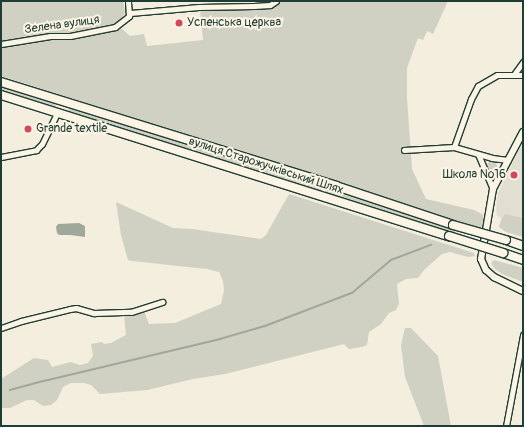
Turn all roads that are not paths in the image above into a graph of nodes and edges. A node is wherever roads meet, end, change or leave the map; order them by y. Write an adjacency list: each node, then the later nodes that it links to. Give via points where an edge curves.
1 (128, 1): 3 (street)
2 (276, 1): 3 (street, via 270,5)
3 (130, 13): 4 (street, Зелена вулиця, via 126,20 115,28)
4 (1, 44)
5 (523, 62): 6 (street)
6 (515, 74): 7 (street); 12 (street, via 492,76 478,86)
7 (523, 74)
8 (1, 82): 18 (main road, вулиця Старожучківський Шлях, bridge)
9 (1, 95): 10 (main road, вулиця Старожучківський Шлях)
10 (57, 113): 15 (street, via 42,144 36,150); 19 (main road, вулиця Старожучківський Шлях, bridge)
11 (523, 132): 16 (street)
12 (454, 147): 13 (street); 14 (street)
13 (404, 150)
14 (478, 154): 16 (street); 17 (street)
15 (1, 157)
16 (508, 160): 17 (street)
17 (493, 189): 21 (street, via 481,259 486,270 494,277)
18 (520, 245): 19 (main road)
19 (512, 256): 20 (main road, вулиця Старожучківський Шлях)
20 (523, 260)
21 (523, 291)
22 (162, 302): 23 (street, via 131,312 94,313 76,308 21,320)
23 (1, 328)
24 (523, 335): 25 (street)
25 (506, 426)

